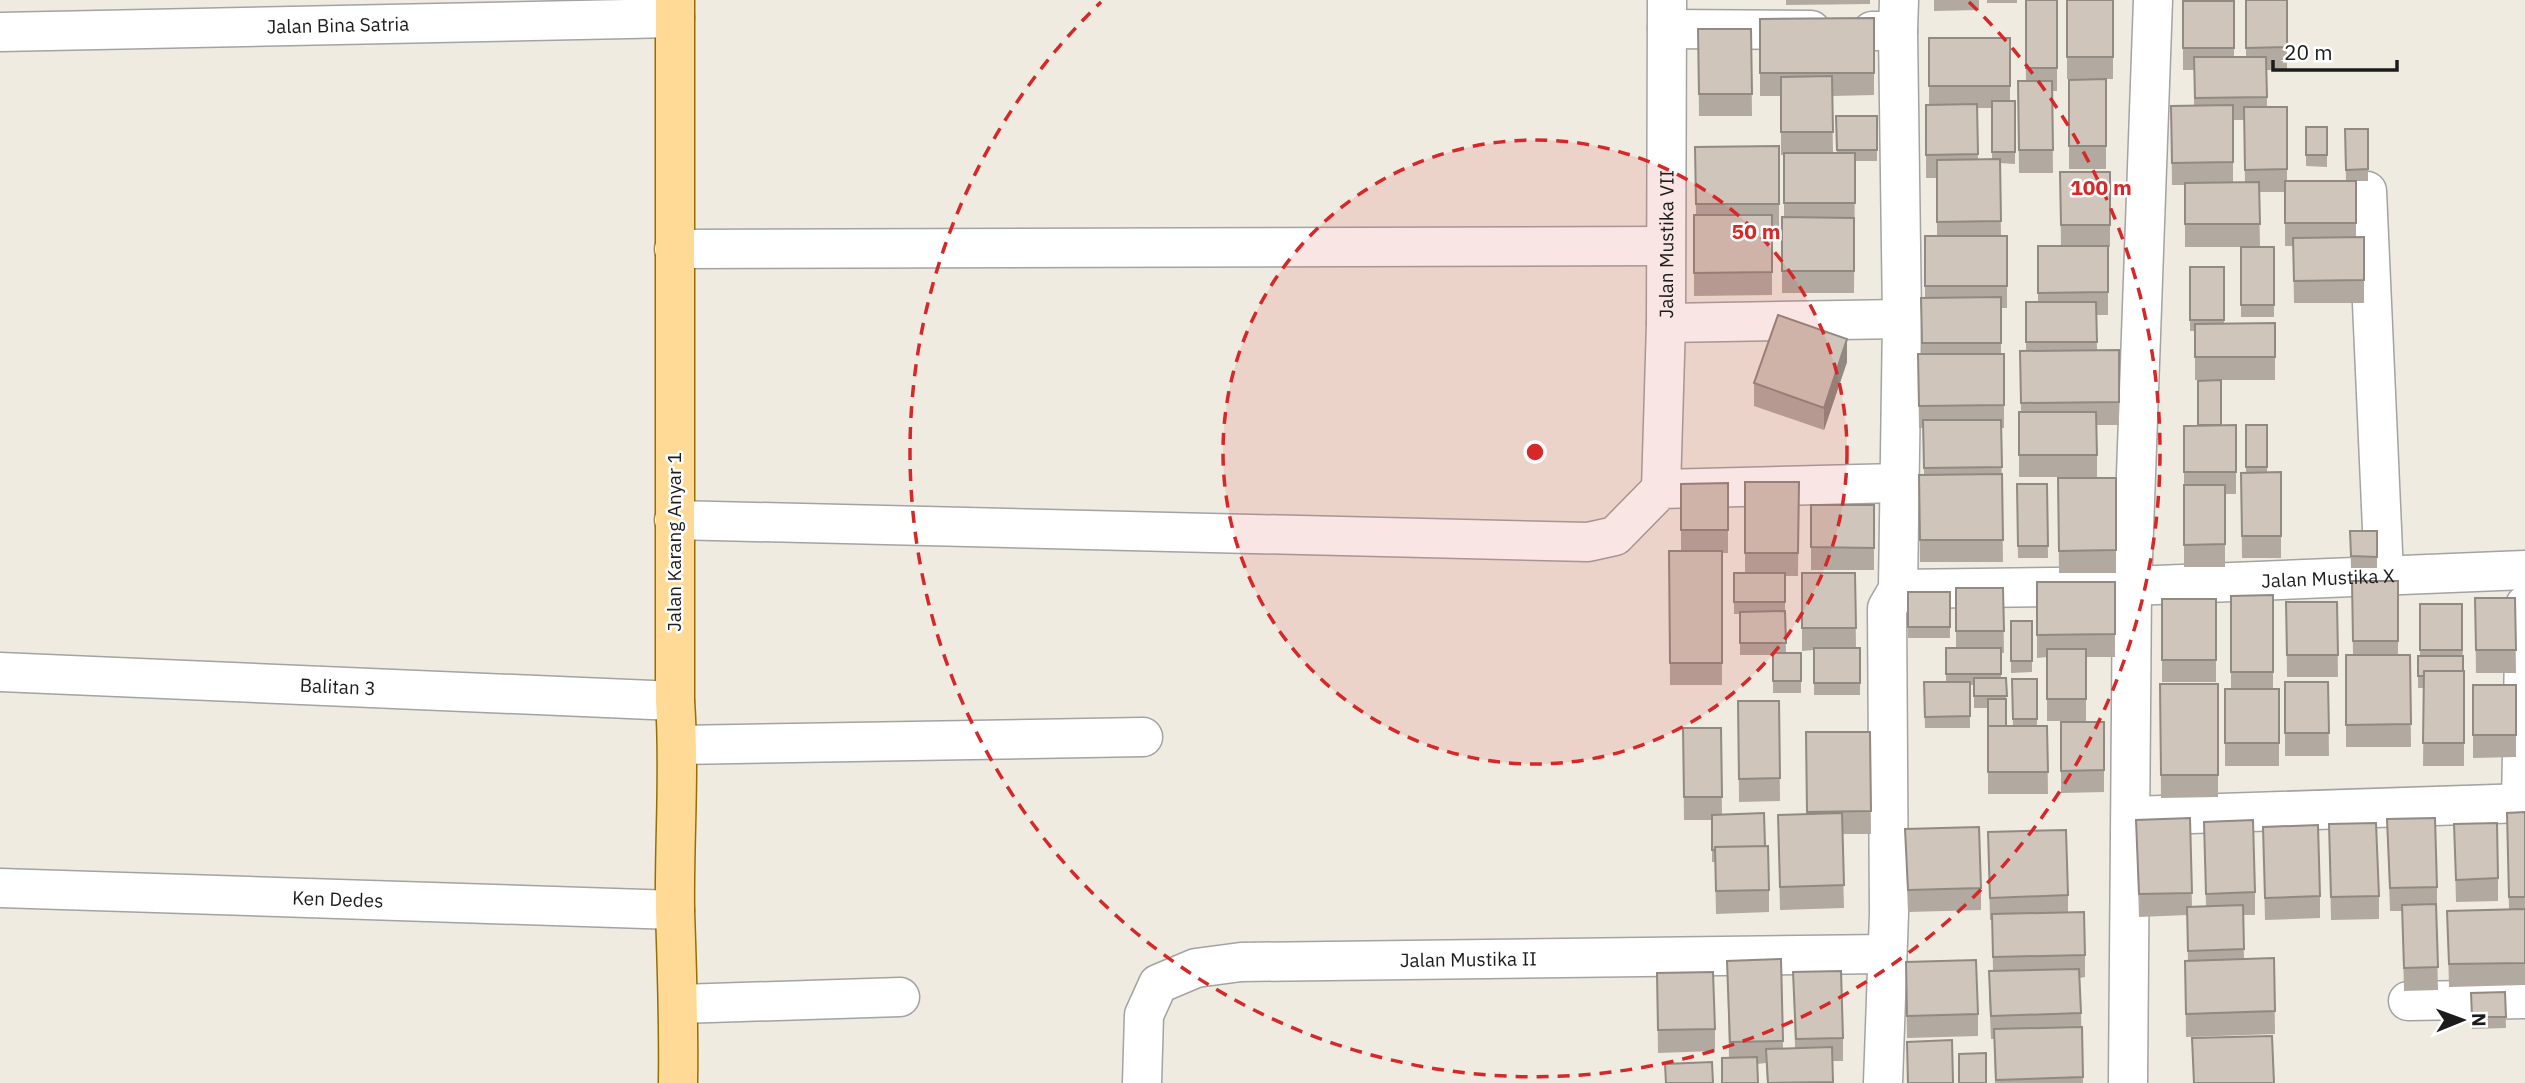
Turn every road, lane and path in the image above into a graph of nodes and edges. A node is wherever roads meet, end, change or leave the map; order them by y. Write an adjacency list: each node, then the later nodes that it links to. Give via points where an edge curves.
1 (2153, 0): 16 (street)
2 (675, 9): 5 (street, Jalan Bina Satria); 8 (main road, Jalan Karang Anyar 1)
3 (1667, 14): 4 (street); 7 (street, Jalan Mustika VII)
4 (1899, 15): 9 (street)
5 (0, 32)
6 (2367, 191): 15 (street)
7 (1664, 246): 8 (street); 10 (street, Jalan Mustika VII)
8 (674, 249): 13 (main road, Jalan Karang Anyar 1)
9 (1902, 319): 10 (street); 11 (street)
10 (1666, 323): 12 (street, Jalan Mustika VII)
11 (1898, 483): 12 (street); 17 (street)
12 (1661, 489): 13 (street, via 1615,536 1588,542)
13 (674, 520): 20 (main road, Jalan Karang Anyar 1)
14 (2525, 570): 15 (street, Jalan Mustika X)
15 (2384, 574): 16 (street, Jalan Mustika X)
16 (2132, 586): 17 (street, Jalan Mustika X); 24 (street)
17 (1898, 589): 27 (street, via 1887,608)
18 (2525, 605): 23 (street)
19 (0, 672): 20 (street, Balitan 3)
20 (675, 701): 22 (main road, Jalan Karang Anyar 1)
21 (1143, 737): 22 (street)
22 (678, 745): 26 (main road, Jalan Karang Anyar 1)
23 (2523, 803): 24 (street)
24 (2132, 816): 35 (street)
25 (0, 888): 26 (street, Ken Dedes)
26 (676, 910): 31 (main road, Jalan Karang Anyar 1)
27 (1887, 954): 33 (street, Jalan Mustika II, via 1241,962 1196,968 1158,984 1144,1015); 34 (street)
28 (900, 997): 31 (street)
29 (2525, 999): 30 (street)
30 (2408, 1001)
31 (680, 1004): 32 (main road, Jalan Karang Anyar 1)
32 (678, 1083)
33 (1142, 1083)
34 (1883, 1083)
35 (2128, 1083)

